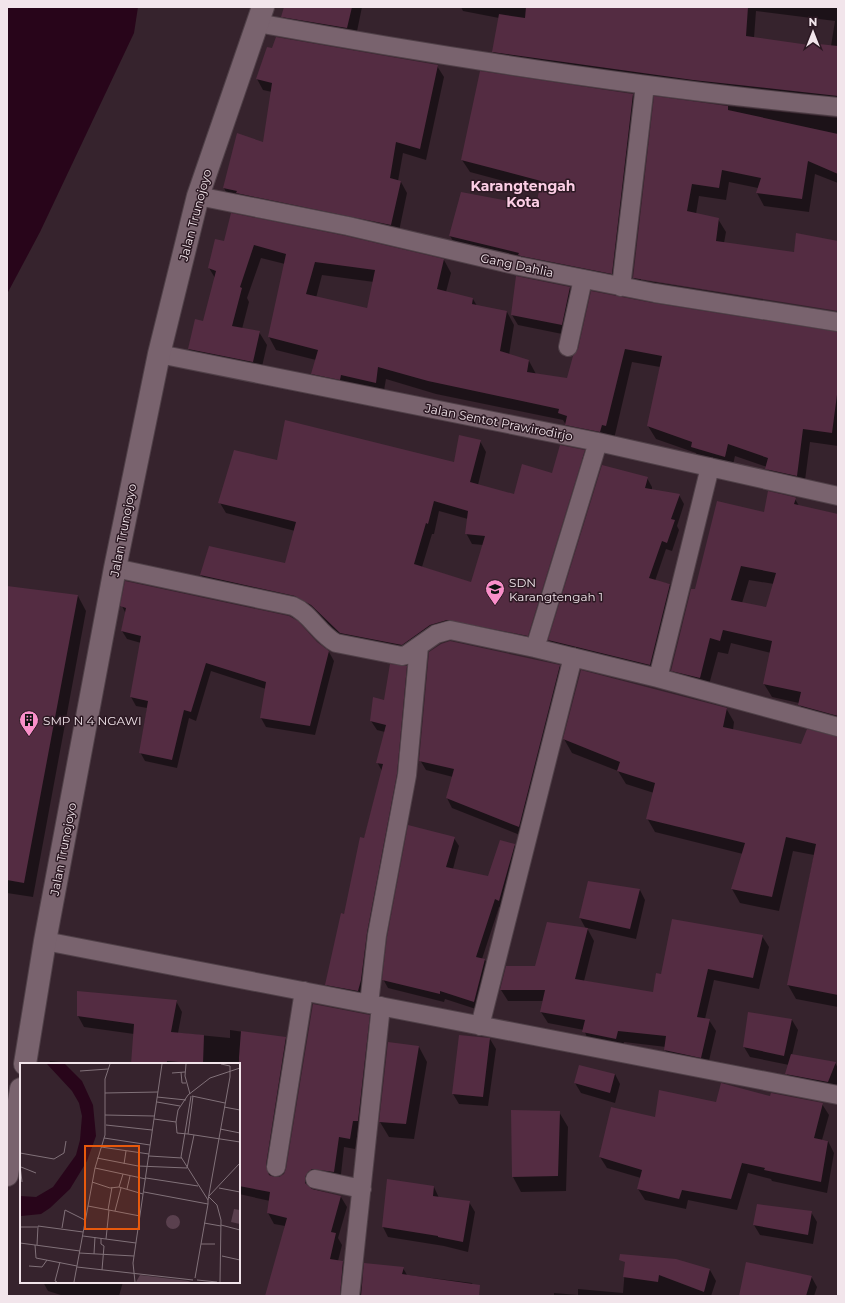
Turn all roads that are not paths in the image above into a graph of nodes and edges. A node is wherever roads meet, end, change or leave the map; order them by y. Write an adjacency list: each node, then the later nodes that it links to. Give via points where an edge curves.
1 (260, 15): 2 (street, via 411,51); 4 (main road, Jalan Trunojoyo)
2 (645, 85): 3 (street); 6 (street)
3 (838, 107)
4 (198, 196): 5 (street, Gang Dahlia, via 348,226); 9 (main road, Jalan Trunojoyo)
5 (583, 279): 6 (street, Gang Dahlia); 8 (street)
6 (621, 287): 7 (street, Gang Dahlia)
7 (838, 322)
8 (568, 347)
9 (160, 354): 10 (street, Jalan Sentot Prawirodirjo); 13 (main road, Jalan Trunojoyo)
10 (598, 442): 11 (street, Jalan Sentot Prawirodirjo); 15 (street)
11 (710, 467): 12 (street, Jalan Sentot Prawirodirjo); 17 (street)
12 (838, 496)
13 (115, 568): 14 (street, via 293,606 336,642 402,656); 19 (main road, Jalan Trunojoyo)
14 (419, 646): 15 (street, via 436,634 450,630); 21 (street, via 407,775 377,935)
15 (535, 648): 16 (street)
16 (573, 657): 17 (street); 22 (street)
17 (658, 678): 18 (street)
18 (838, 726)
19 (45, 941): 20 (street); 23 (main road, Jalan Trunojoyo)
20 (304, 991): 21 (street); 27 (street)
21 (375, 1005): 22 (street); 29 (street)
22 (480, 1026): 25 (street)
23 (25, 1063)
24 (20, 1095): 26 (main road)
25 (838, 1095)
26 (8, 1167)
27 (276, 1167)
28 (315, 1180): 29 (street)
29 (362, 1189): 30 (street)
30 (350, 1296)

